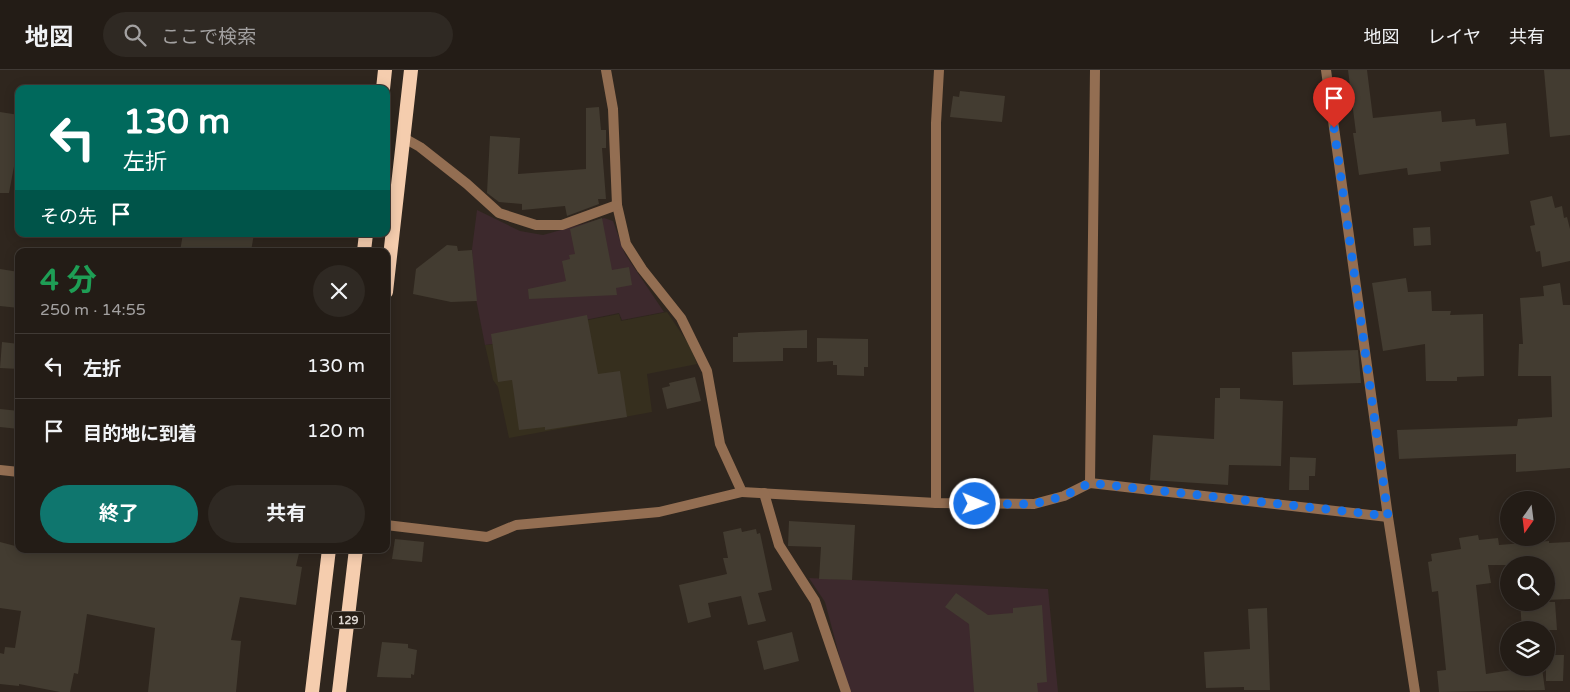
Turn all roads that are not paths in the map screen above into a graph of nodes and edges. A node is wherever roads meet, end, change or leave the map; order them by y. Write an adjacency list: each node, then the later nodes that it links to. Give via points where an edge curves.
1 (385, 70): 7 (highway)
2 (412, 70): 8 (highway)
3 (606, 70): 9 (street, via 613,109)
4 (939, 70): 16 (street, via 936,123)
5 (1095, 70): 13 (street)
6 (1326, 70): 17 (street)
7 (383, 85)
8 (404, 138): 9 (street, via 460,178 499,213 536,225 562,225); 10 (highway)
9 (617, 205): 14 (street, via 626,244 681,318 707,371 720,444)
10 (390, 258)
11 (0, 470): 12 (street)
12 (15, 472)
13 (1090, 483): 16 (street, via 1064,496 1034,504); 17 (street)
14 (742, 492): 15 (street); 18 (street, via 660,512 516,525 487,537)
15 (764, 493): 16 (street); 23 (street, via 779,545 815,601)
16 (936, 503)
17 (1388, 516): 24 (street)
18 (390, 525)
19 (329, 553): 21 (highway, 129)
20 (356, 553): 22 (highway, 129)
21 (312, 692)
22 (339, 692)
23 (846, 692)
24 (1415, 692)

